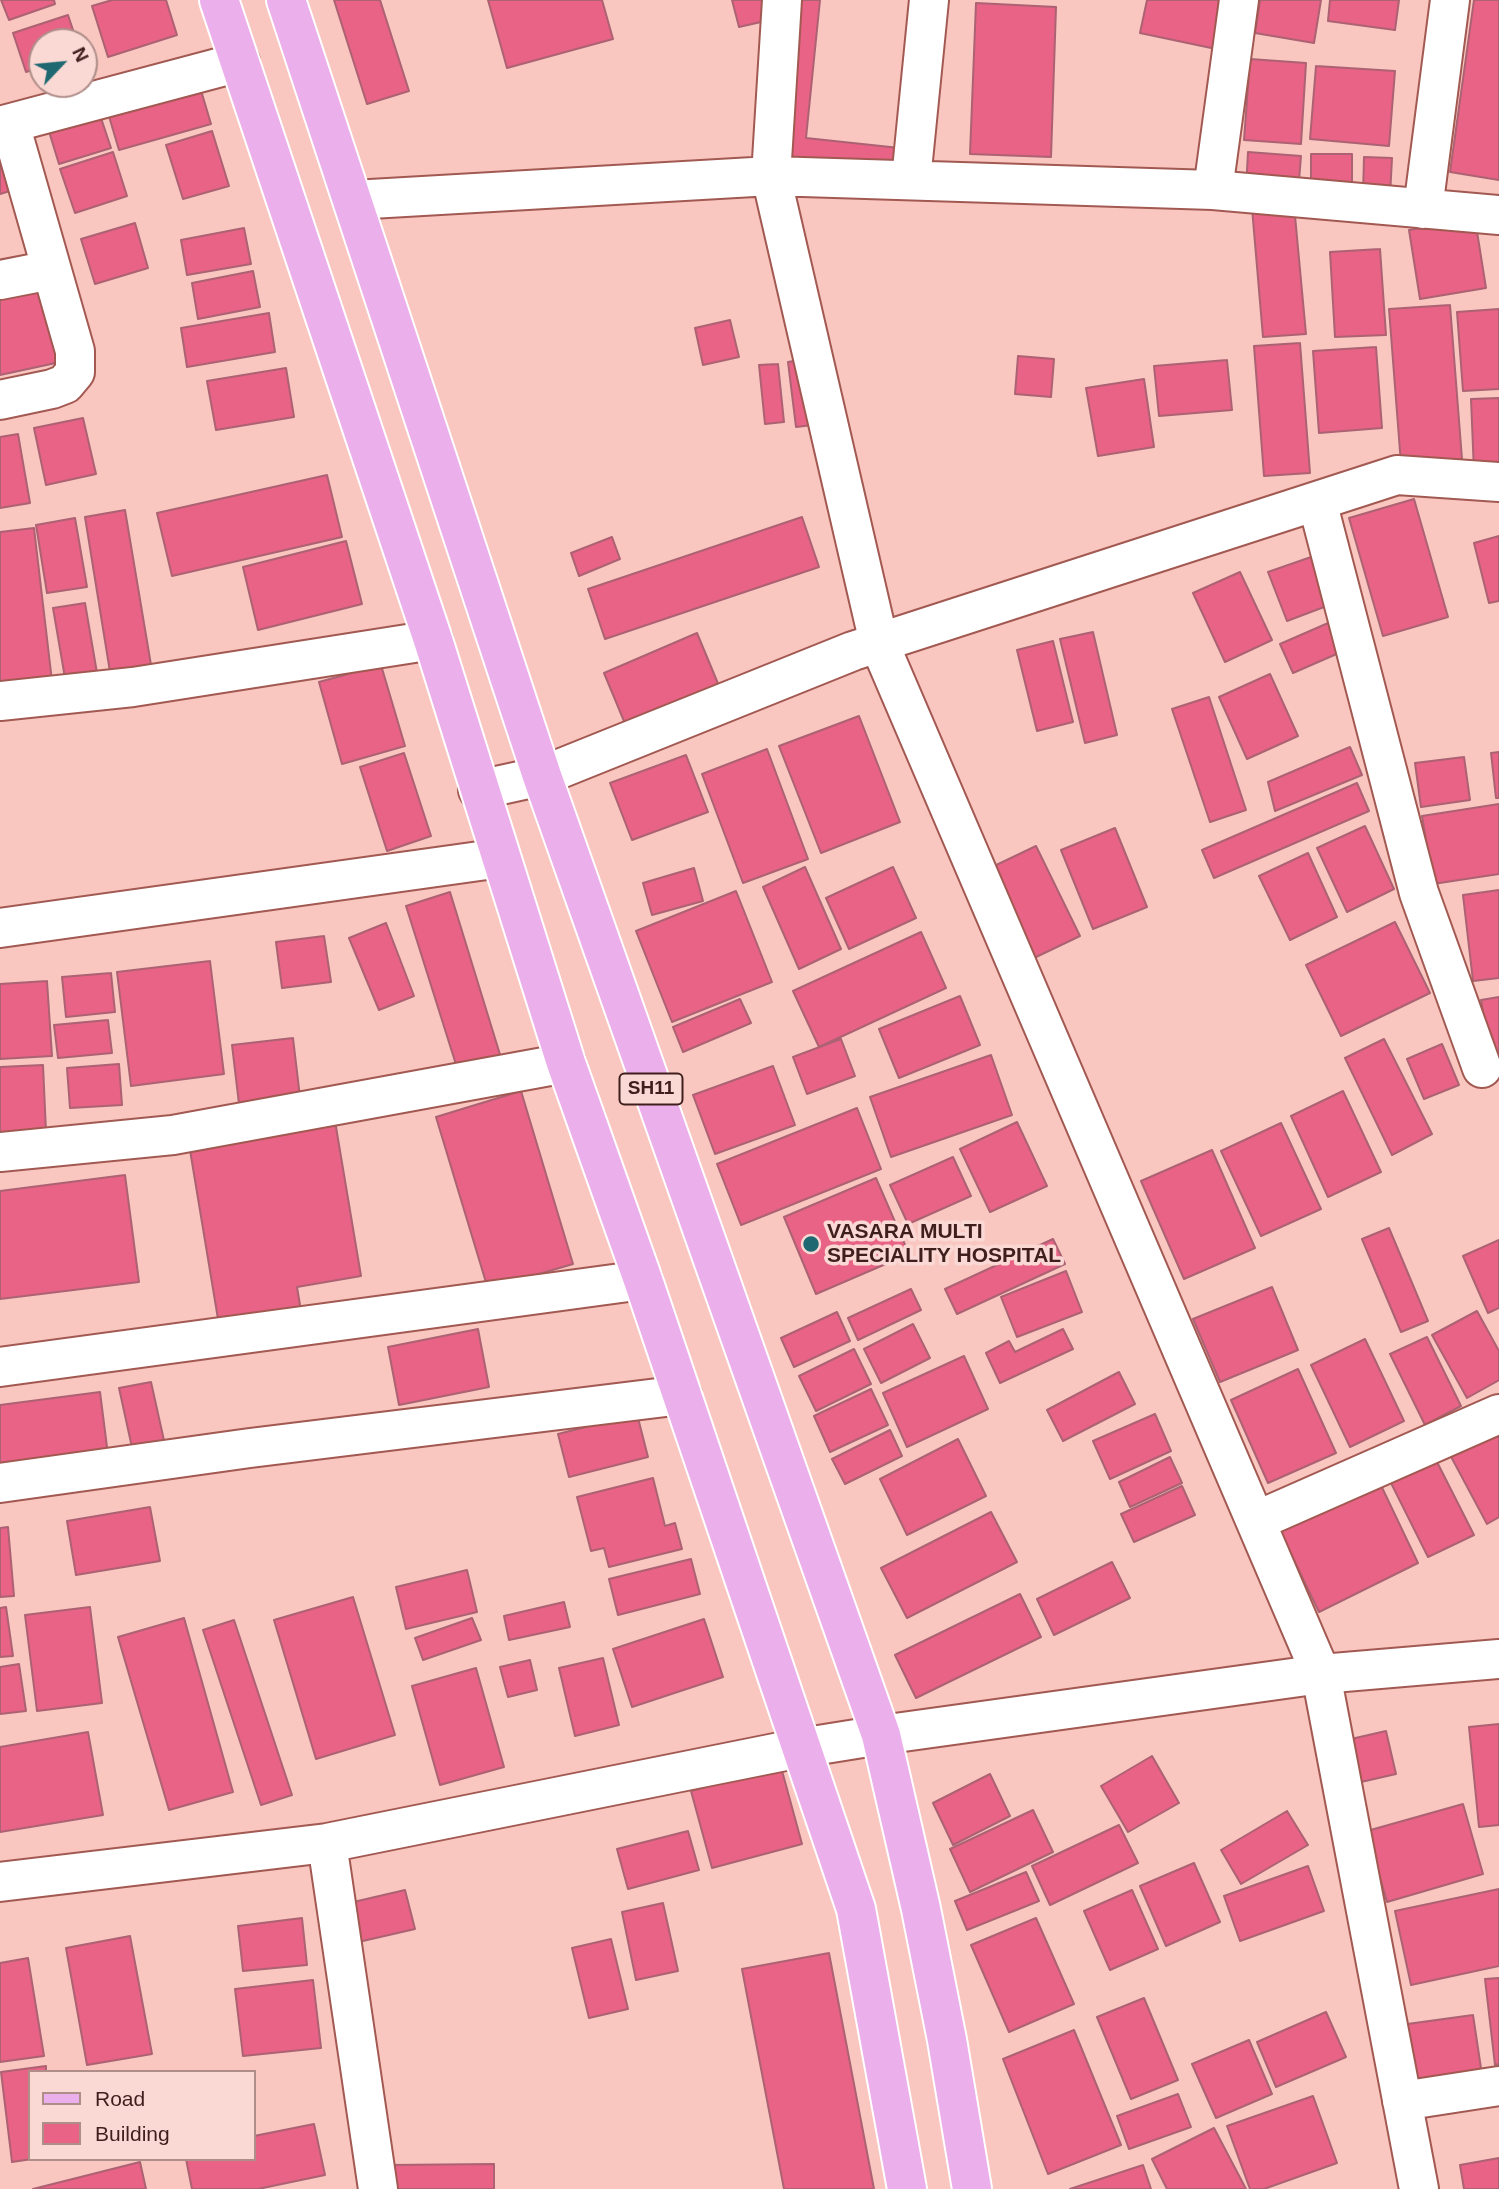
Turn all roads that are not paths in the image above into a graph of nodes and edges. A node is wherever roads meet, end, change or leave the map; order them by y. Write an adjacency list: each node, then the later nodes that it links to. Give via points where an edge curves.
1 (219, 0): 7 (main road)
2 (286, 0): 12 (main road, SH11)
3 (782, 0): 9 (street)
4 (929, 0): 10 (street)
5 (1239, 0): 11 (street)
6 (1450, 0): 13 (street)
7 (240, 62): 8 (street); 20 (main road)
8 (5, 125): 15 (street)
9 (771, 176): 10 (street); 12 (street); 21 (street)
10 (911, 180): 11 (street)
11 (1213, 190): 13 (street)
12 (353, 200): 23 (main road, SH11)
13 (1423, 209): 14 (street)
14 (1499, 215)
15 (51, 270): 16 (street); 17 (street, via 75,351 75,372 65,384)
16 (0, 280)
17 (0, 401)
18 (1499, 482): 19 (street, via 1397,475)
19 (1317, 501): 21 (street); 28 (street, via 1419,893)
20 (433, 640): 22 (street, via 133,687); 24 (main road)
21 (879, 643): 23 (street); 35 (street)
22 (0, 701)
23 (542, 776): 24 (street); 38 (main road, SH11)
24 (478, 790): 25 (main road)
25 (501, 858): 26 (street); 27 (main road)
26 (0, 928)
27 (566, 1063): 29 (street, via 173,1135); 30 (main road)
28 (1482, 1068)
29 (0, 1152)
30 (643, 1280): 31 (street); 32 (main road)
31 (0, 1367)
32 (682, 1395): 34 (street); 39 (main road)
33 (1499, 1414): 35 (street)
34 (0, 1483)
35 (1255, 1521): 37 (street)
36 (1499, 1659): 37 (street)
37 (1321, 1674): 38 (street); 43 (street)
38 (881, 1735): 39 (street); 46 (main road, SH11, via 947,2040)
39 (800, 1748): 40 (street); 45 (main road, via 856,1909)
40 (327, 1843): 41 (street); 44 (street)
41 (0, 1882)
42 (1499, 2086): 43 (street)
43 (1402, 2101): 47 (street)
44 (379, 2189)
45 (907, 2189)
46 (972, 2189)
47 (1419, 2189)

